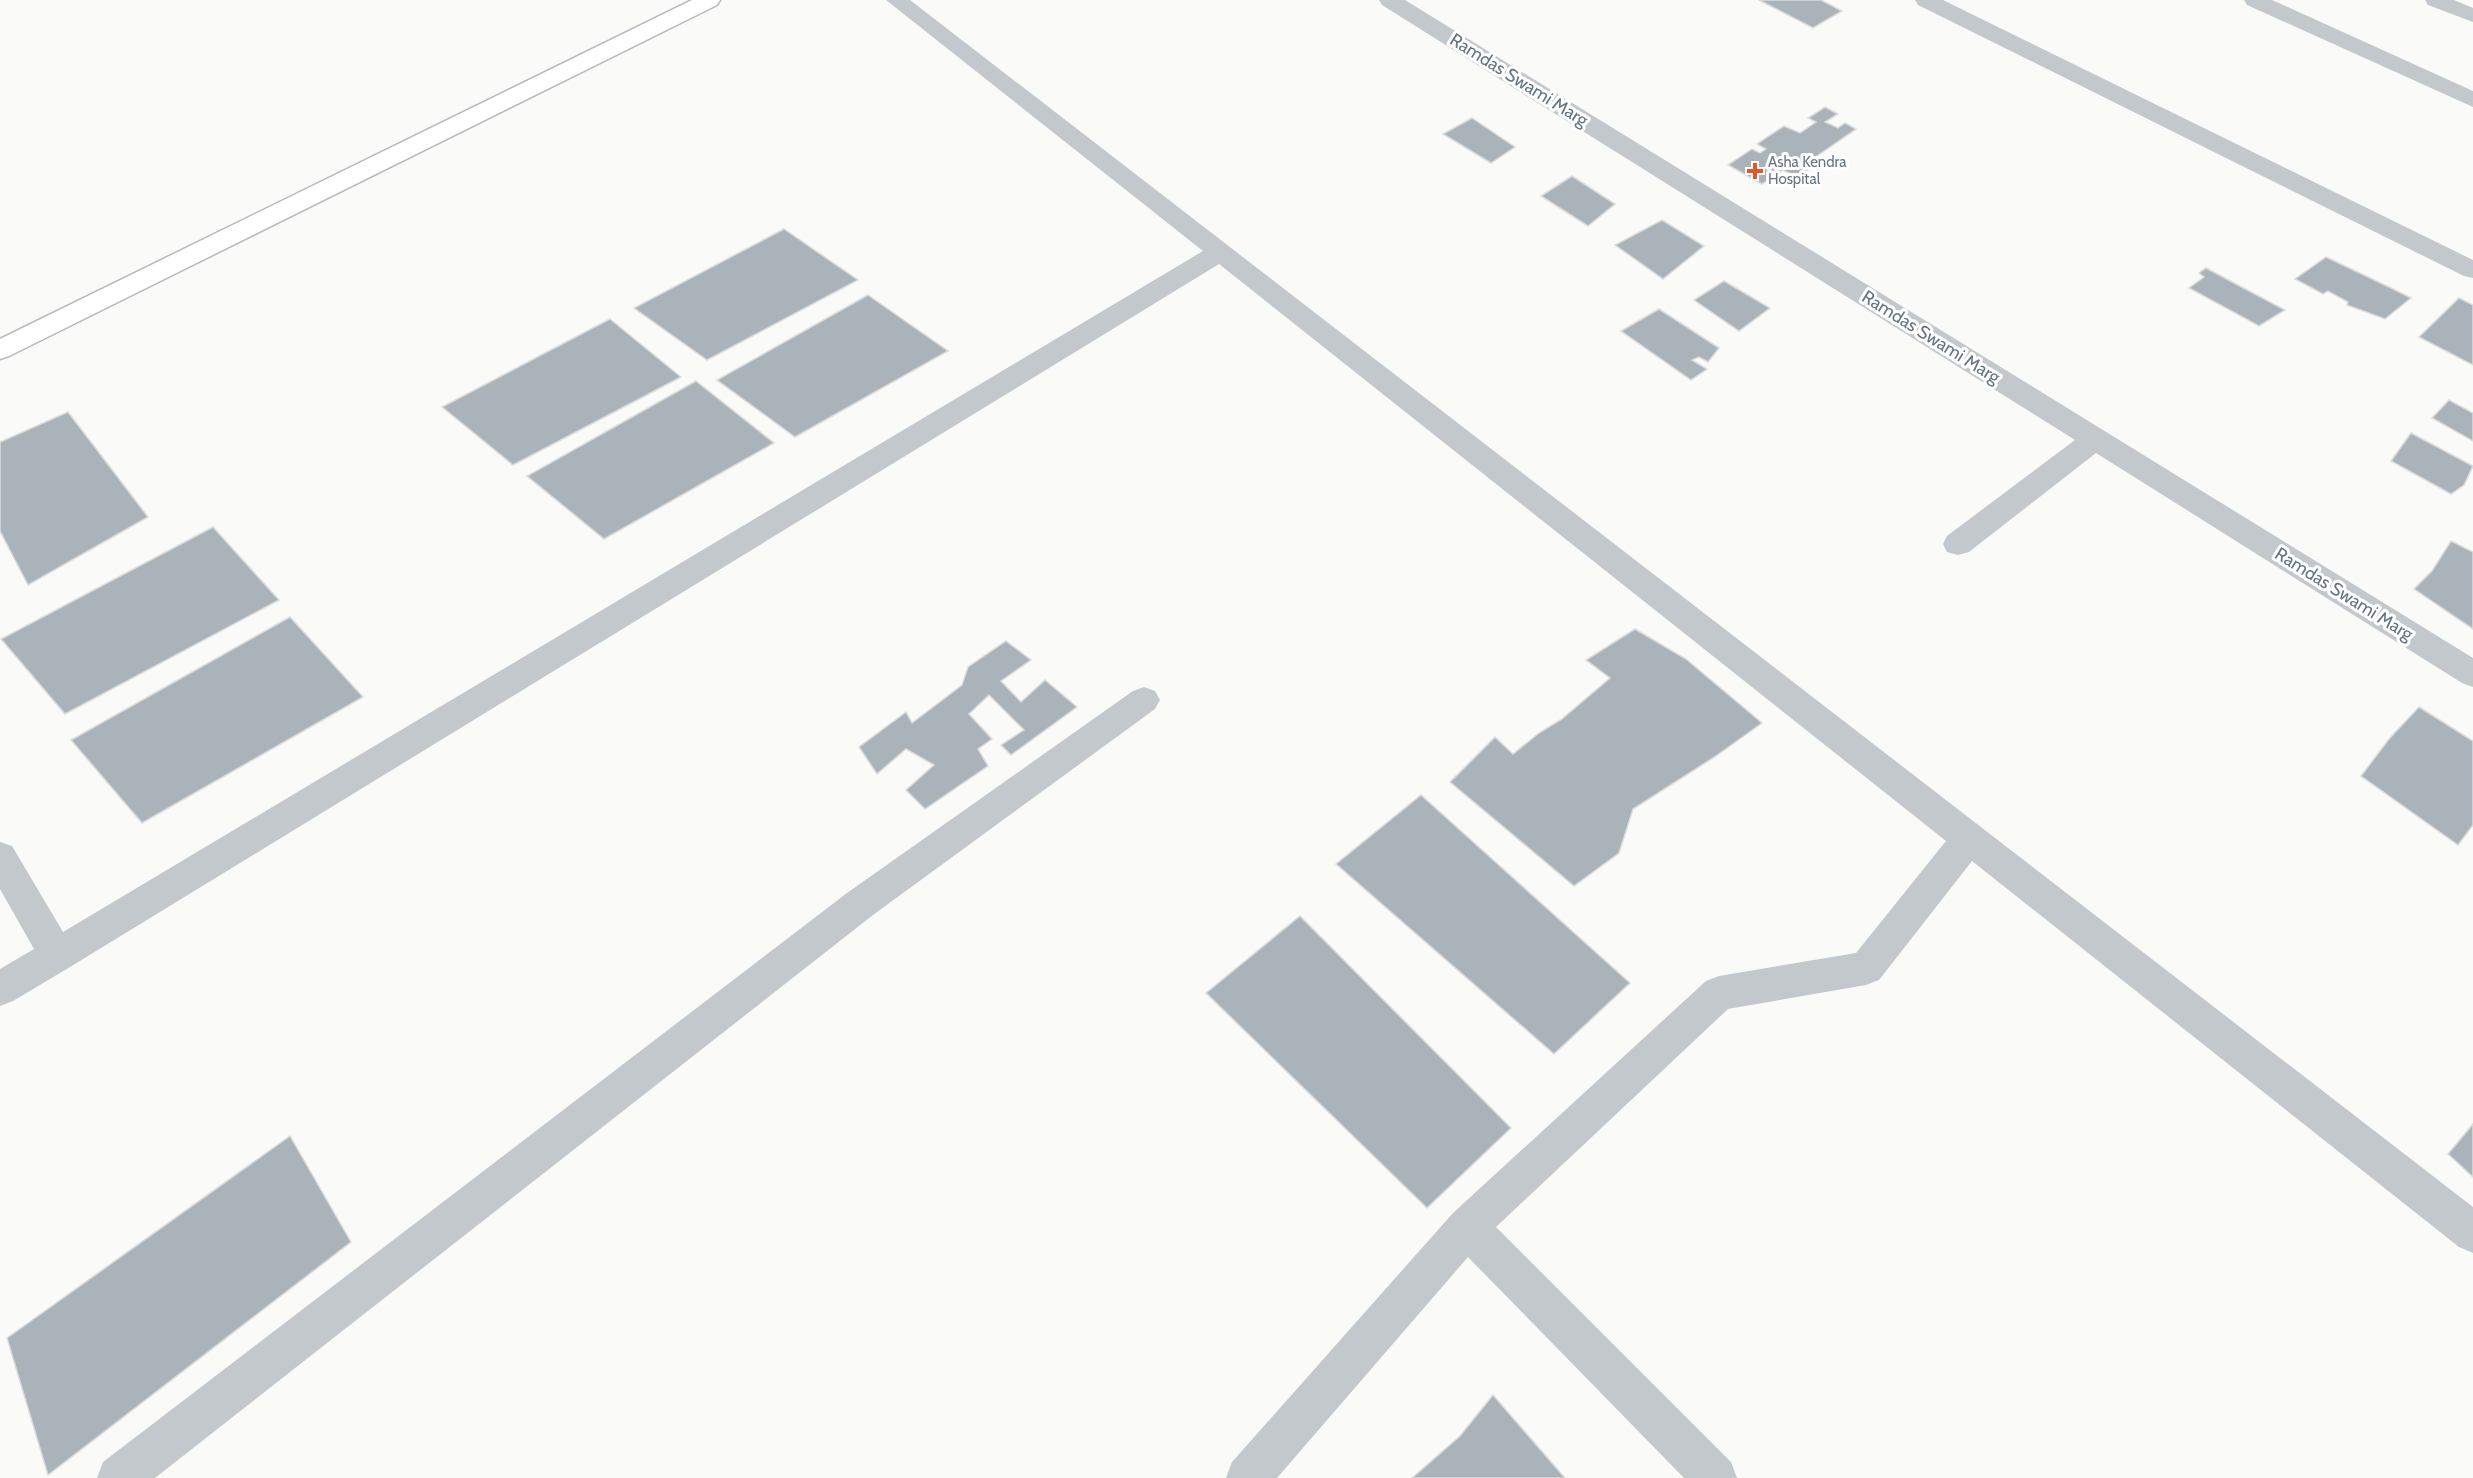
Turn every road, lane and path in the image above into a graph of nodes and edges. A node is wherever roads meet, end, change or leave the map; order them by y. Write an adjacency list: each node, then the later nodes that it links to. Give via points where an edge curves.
1 (709, 0): 11 (main road)
2 (897, 0): 9 (street)
3 (1389, 0): 12 (street, Ramdas Swami Marg)
4 (1926, 0): 10 (street)
5 (2255, 0): 8 (street)
6 (2436, 0): 7 (street)
7 (2473, 16)
8 (2473, 100)
9 (1220, 252): 16 (street); 18 (street)
10 (2473, 270)
11 (0, 350)
12 (2095, 439): 13 (street); 14 (street, Ramdas Swami Marg)
13 (1958, 544)
14 (2473, 674)
15 (1144, 700): 22 (street, via 860,904)
16 (1969, 839): 20 (street, via 1866,968 1719,993); 21 (street)
17 (0, 857): 18 (street)
18 (57, 955): 19 (street)
19 (0, 989)
20 (1467, 1227): 23 (street); 24 (street)
21 (2473, 1233)
22 (119, 1478)
23 (1248, 1478)
24 (1714, 1478)

